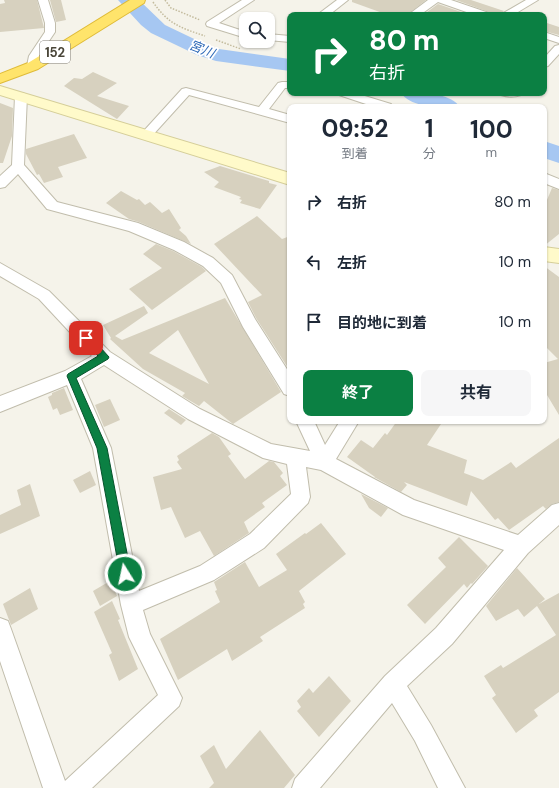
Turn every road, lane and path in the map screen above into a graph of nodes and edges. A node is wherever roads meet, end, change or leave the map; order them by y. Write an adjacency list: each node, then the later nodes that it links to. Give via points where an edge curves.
1 (43, 0): 23 (street, via 50,32 34,56)
2 (138, 0): 23 (highway, 152)
3 (152, 0): 21 (path, via 160,13 174,25)
4 (165, 0): 14 (path, via 171,8)
5 (249, 0): 14 (street)
6 (343, 0): 10 (street)
7 (434, 0): 11 (street)
8 (441, 0): 12 (street)
9 (533, 0): 13 (street)
10 (326, 12)
11 (417, 12)
12 (477, 12)
13 (511, 12)
14 (212, 24): 15 (street)
15 (239, 33)
16 (547, 36): 19 (street)
17 (275, 38): 18 (street)
18 (287, 39)
19 (559, 40)
20 (559, 48): 22 (street)
21 (241, 49)
22 (547, 61)
23 (33, 66): 24 (highway, 152)
24 (0, 79)
25 (287, 85): 30 (street, via 282,85)
26 (0, 90): 27 (street)
27 (21, 96): 32 (street); 33 (street)
28 (352, 96): 29 (street)
29 (378, 104)
30 (262, 111): 31 (street); 32 (street, via 186,92)
31 (287, 118)
32 (147, 134): 34 (street)
33 (18, 166): 36 (street); 43 (street, via 52,206 134,227 179,246 208,262 226,279 249,323)
34 (287, 178)
35 (547, 178): 37 (street)
36 (0, 184)
37 (559, 184)
38 (547, 254): 39 (street)
39 (559, 256)
40 (0, 270): 41 (street, via 44,295)
41 (104, 357): 42 (street); 47 (street, via 194,414 269,452)
42 (71, 376): 44 (street); 51 (street, via 102,448)
43 (287, 384)
44 (0, 404)
45 (306, 424): 48 (street)
46 (348, 424): 48 (street)
47 (295, 456): 48 (street); 51 (street, via 301,497 257,541 207,573)
48 (324, 462): 50 (street, via 410,508)
49 (559, 512): 50 (street)
50 (521, 546): 53 (street, via 444,636)
51 (131, 605): 55 (street, via 140,637 171,698)
52 (0, 628): 54 (street)
53 (393, 684): 56 (street); 57 (street)
54 (55, 788)
55 (74, 788)
56 (304, 788)
57 (453, 788)

